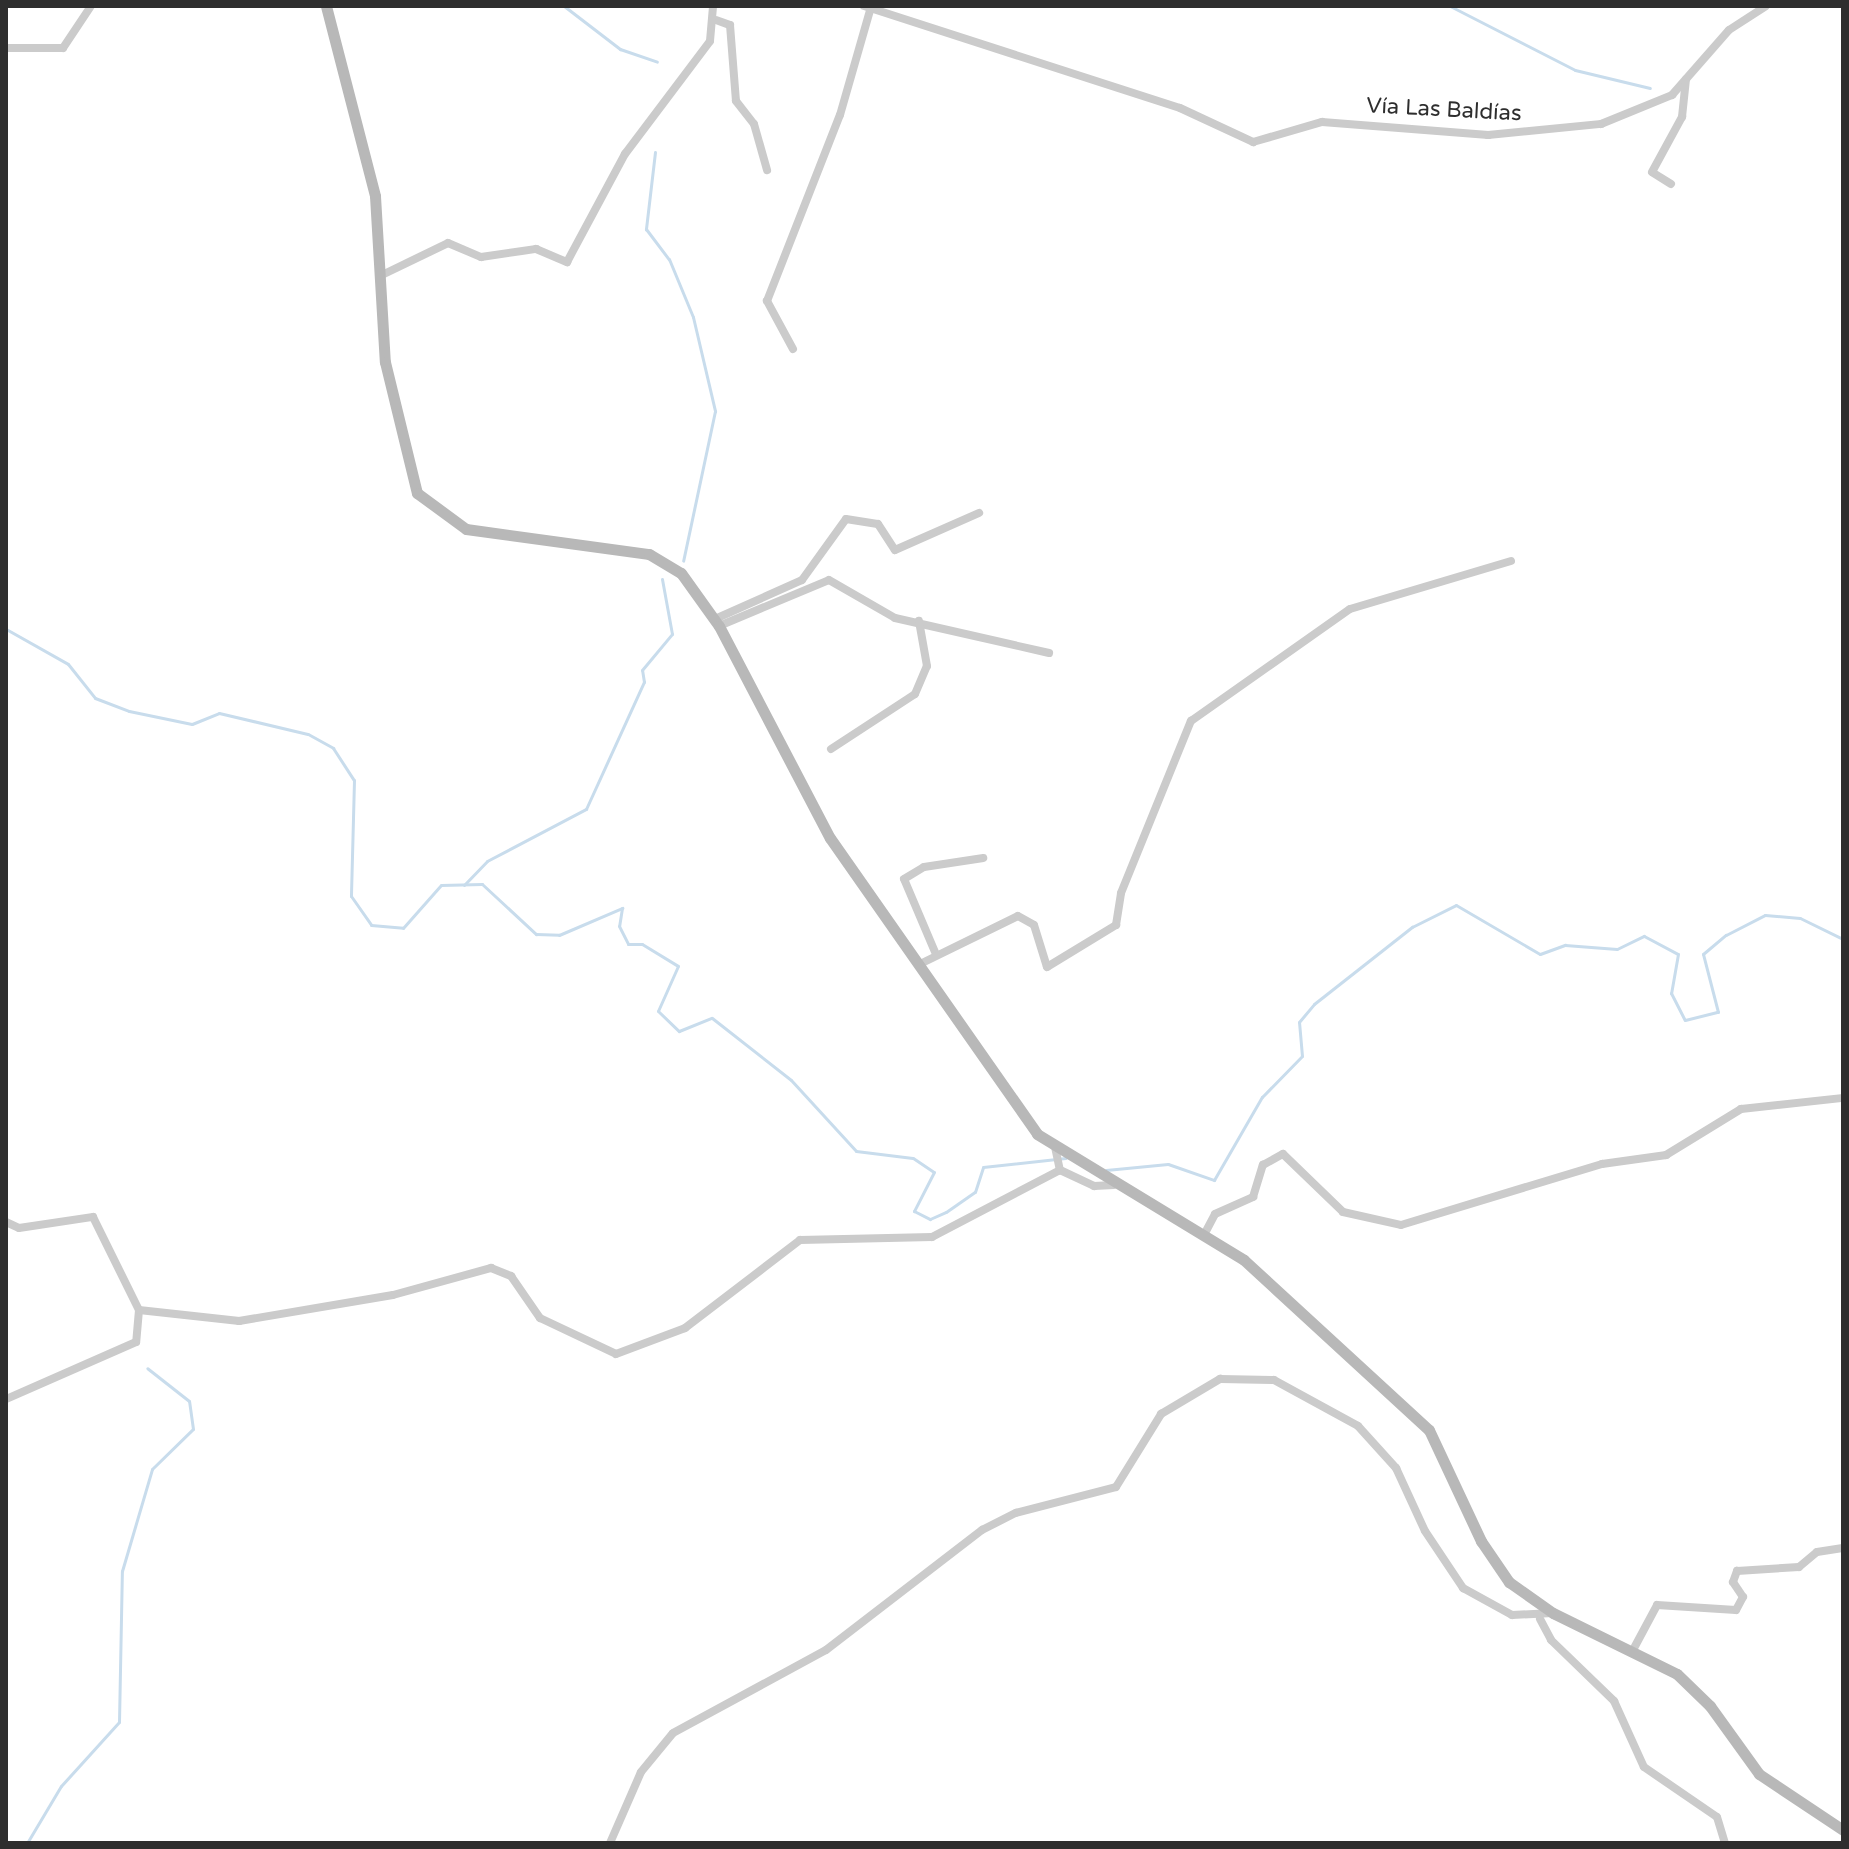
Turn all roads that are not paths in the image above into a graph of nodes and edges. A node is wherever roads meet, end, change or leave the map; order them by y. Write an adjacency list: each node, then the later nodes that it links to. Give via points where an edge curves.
1 (91, 6): 7 (street, via 63,48)
2 (326, 6): 11 (main road, via 375,196)
3 (713, 6): 6 (street)
4 (1766, 6): 8 (street, Vía Las Baldías, via 1729,30)
5 (868, 7): 8 (street, Vía Las Baldías, via 1137,95 1253,142 1322,122 1488,135 1601,124 1645,110); 12 (street, via 840,115 767,301)
6 (716, 20): 9 (street, via 730,25 736,101 754,124); 11 (street, via 695,65 625,154 567,262 536,249 481,257 448,243)
7 (6, 48)
8 (1686, 78): 10 (street, via 1682,117 1652,172)
9 (767, 170)
10 (1671, 184)
11 (384, 274): 16 (main road, via 385,362 402,451 412,483 431,508 447,522 497,536 649,554 681,573)
12 (793, 349)
13 (979, 513): 16 (street, via 895,550 878,524 846,519 802,580)
14 (1511, 561): 20 (street, via 1350,609 1191,721 1121,893 1116,925 1047,967 1034,925 1018,916)
15 (919, 621): 16 (street, via 876,612 829,580); 17 (street); 18 (street, via 927,666 915,694)
16 (717, 622): 21 (main road, via 813,811)
17 (1049, 653)
18 (831, 749)
19 (983, 858): 20 (street, via 924,867 904,879)
20 (935, 952): 21 (street)
21 (918, 965): 23 (main road, via 1016,1108)
22 (1843, 1098): 26 (street, via 1741,1109 1666,1155 1602,1164 1401,1225 1343,1212 1283,1154 1263,1165 1253,1197 1215,1214)
23 (1059, 1158): 24 (main road); 24 (street, via 1094,1186); 27 (street, via 932,1237 800,1240 685,1328 616,1354 540,1318 511,1276 491,1268 239,1321)
24 (1114, 1185): 26 (main road)
25 (6, 1222): 27 (street, via 19,1228 93,1217)
26 (1205, 1233): 30 (main road, via 1244,1260 1415,1414 1495,1563 1525,1596)
27 (139, 1310): 28 (street, via 136,1342)
28 (6, 1399)
29 (1843, 1548): 32 (street, via 1817,1552 1799,1567 1737,1571 1733,1582 1743,1597 1736,1610 1657,1605)
30 (1553, 1613): 31 (street); 32 (main road)
31 (1540, 1619): 34 (street, via 1500,1610 1463,1588 1425,1531 1396,1468 1358,1426 1274,1380 1220,1379 1154,1421 1116,1487 1016,1513 982,1530 826,1650 673,1733 641,1772); 35 (street, via 1551,1640 1614,1701 1644,1767 1717,1817)
32 (1633, 1650): 33 (main road, via 1701,1695 1759,1774)
33 (1843, 1830)
34 (610, 1843)
35 (1725, 1843)

